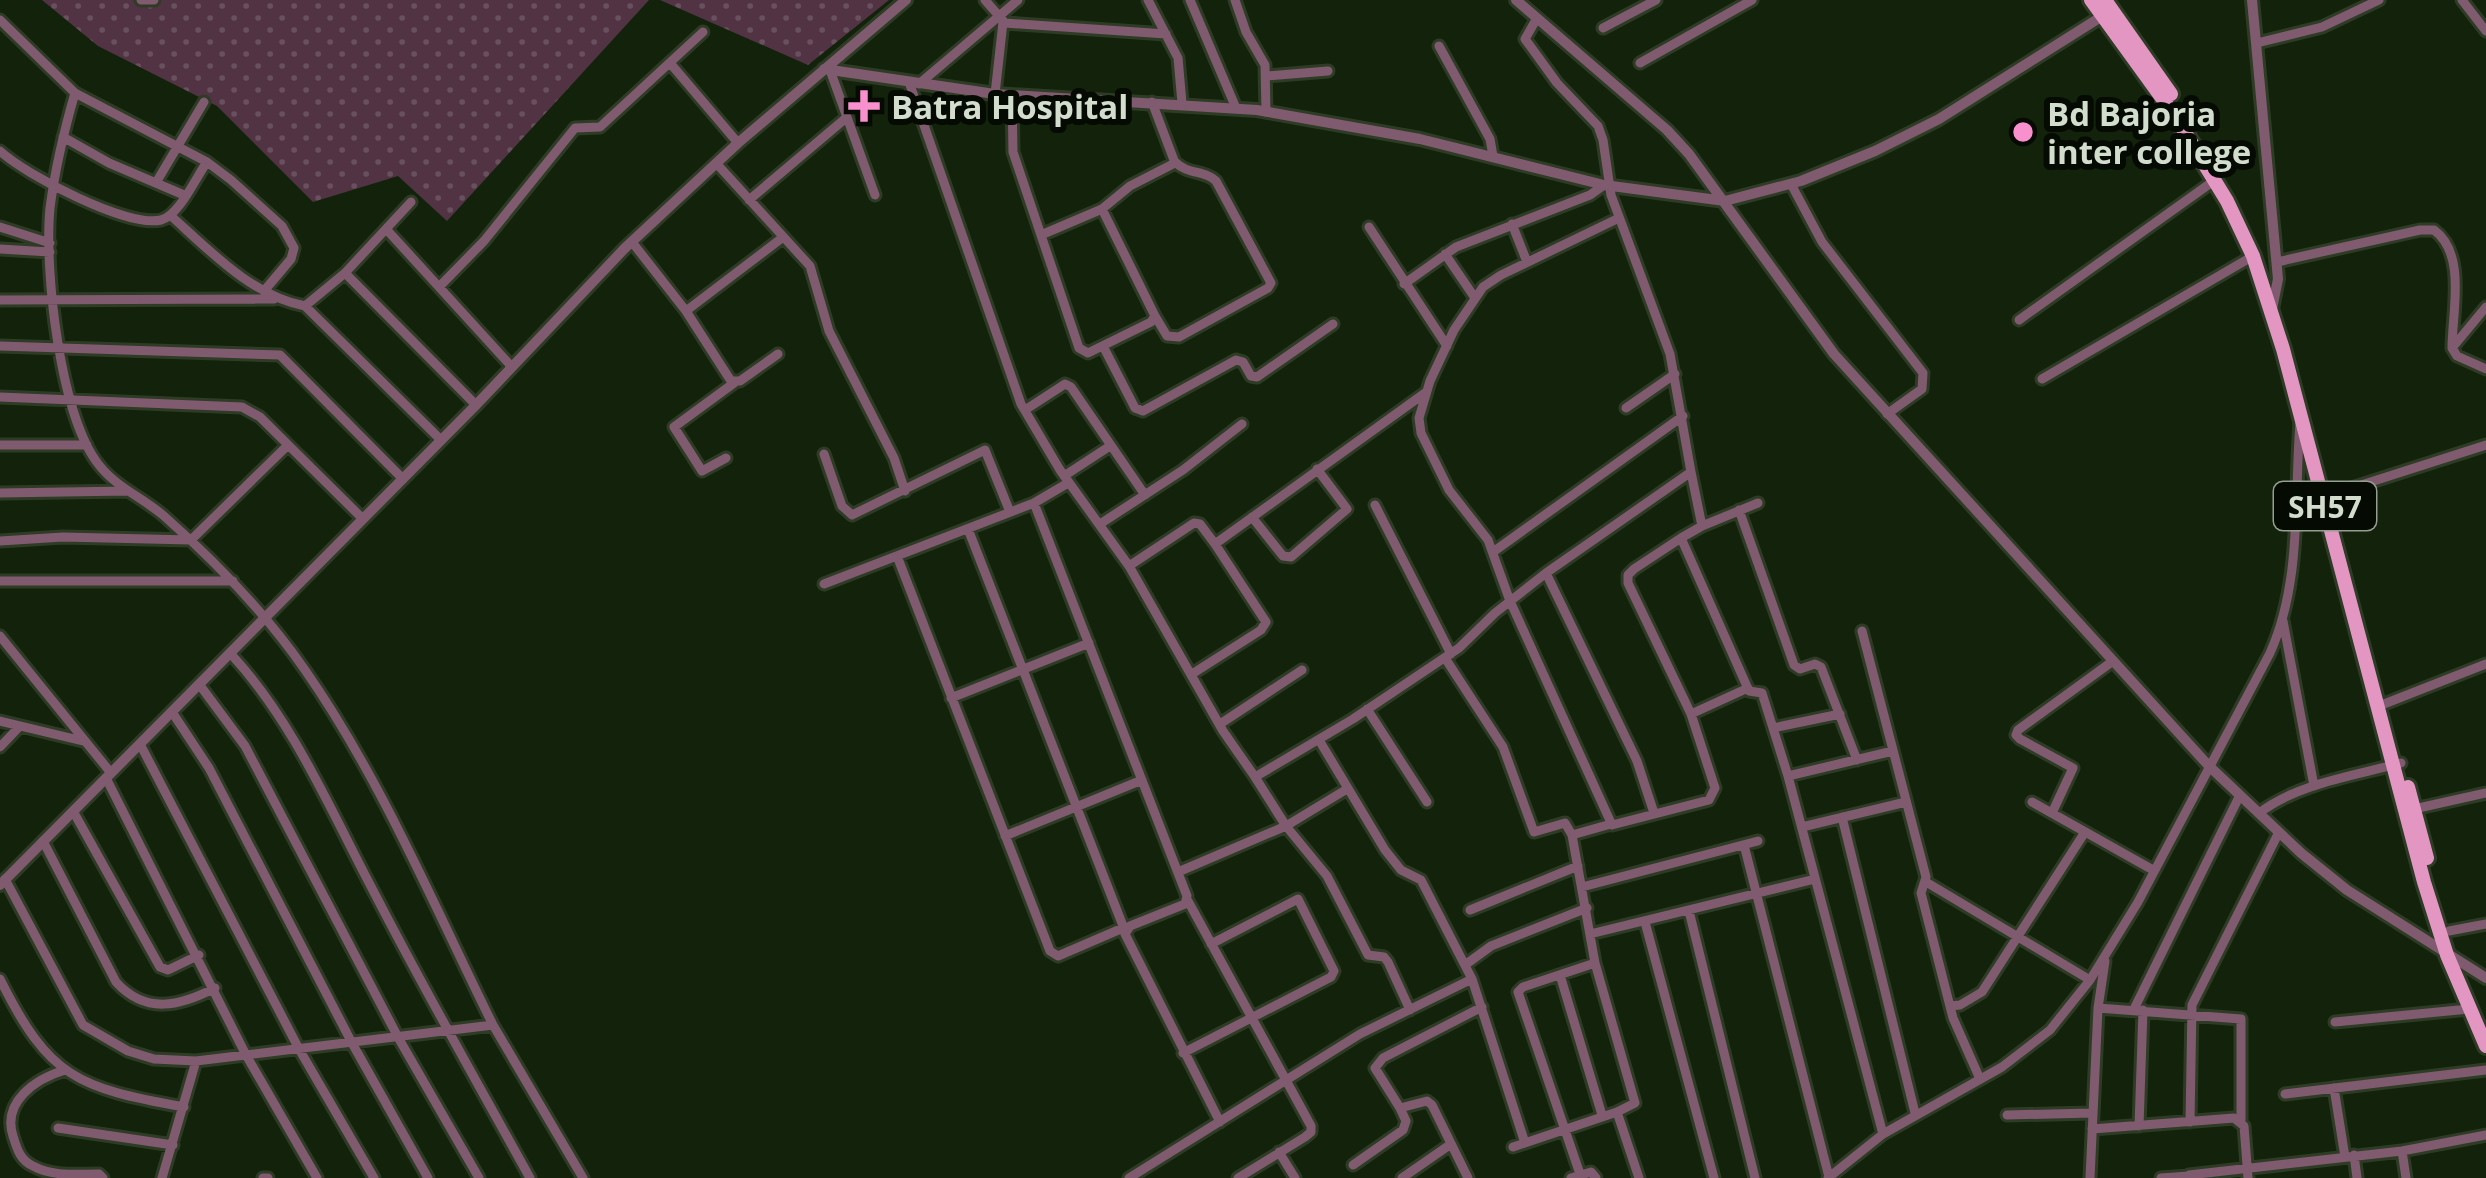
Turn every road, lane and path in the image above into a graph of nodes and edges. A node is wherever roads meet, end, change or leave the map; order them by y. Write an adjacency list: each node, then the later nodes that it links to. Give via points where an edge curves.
1 (141, 0): 2 (street)
2 (154, 0)
3 (906, 0): 30 (street)
4 (985, 0): 20 (street)
5 (1018, 0): 20 (street)
6 (1148, 0): 25 (street)
7 (1190, 0): 40 (street)
8 (1235, 0): 32 (street)
9 (1516, 0): 19 (street)
10 (1656, 0): 22 (street)
11 (1752, 0): 29 (street)
12 (2092, 0): 17 (main road, SH57)
13 (2252, 0): 26 (street)
14 (2351, 0): 18 (street)
15 (2379, 0): 18 (street)
16 (2462, 0): 23 (street)
17 (2104, 8): 51 (main road, SH57); 53 (street, via 1939,119); 85 (main road, SH57, via 2234,197)
18 (2352, 15): 26 (street)
19 (1537, 18): 54 (street, via 1525,39 1598,126); 59 (street, via 1667,130)
20 (1001, 19): 25 (street); 33 (street); 35 (street)
21 (0, 20): 34 (street)
22 (1603, 28)
23 (2486, 31)
24 (703, 32): 28 (street)
25 (1166, 34): 39 (street, via 1178,58)
26 (2257, 43): 76 (street)
27 (1439, 46): 47 (street)
28 (670, 63): 44 (street); 79 (street, via 600,127 570,133)
29 (1640, 63)
30 (827, 69): 33 (street); 42 (street); 44 (street)
31 (1328, 71): 32 (street)
32 (1267, 76): 41 (street)
33 (914, 83): 35 (street); 108 (street)
34 (75, 92): 43 (street); 45 (street)
35 (995, 94): 36 (street)
36 (1012, 95): 38 (street); 68 (street, via 1013,152)
37 (205, 102): 45 (street)
38 (1151, 103): 39 (street); 49 (street)
39 (1182, 104): 40 (street)
40 (1236, 108): 41 (street)
41 (1266, 112): 47 (street)
42 (846, 118): 57 (street); 58 (street)
43 (63, 137): 52 (street); 55 (street)
44 (738, 143): 50 (street)
45 (178, 147): 48 (street); 52 (street)
46 (0, 152): 55 (street)
47 (1492, 156): 54 (street)
48 (207, 162): 56 (street); 80 (street, via 294,248)
49 (1175, 162): 61 (street); 89 (street, via 1213,177 1270,283 1179,337 1167,336)
50 (716, 163): 58 (street); 70 (street)
51 (2215, 181): 74 (main road, SH57); 90 (street)
52 (158, 182): 56 (street)
53 (1791, 184): 59 (street); 110 (street, via 1822,242 1923,373 1922,389)
54 (1607, 185): 59 (street); 63 (street); 64 (street)
55 (53, 188): 62 (street, via 143,220); 71 (street)
56 (184, 195): 62 (street)
57 (875, 195)
58 (749, 200): 69 (street)
59 (1724, 201): 110 (street)
60 (410, 202): 67 (street)
61 (1102, 209): 68 (street); 89 (street)
62 (170, 215): 80 (street)
63 (1619, 218): 75 (street); 100 (street)
64 (1512, 224): 73 (street); 75 (street)
65 (0, 227): 71 (street)
66 (1369, 227): 78 (street)
67 (387, 230): 77 (street); 79 (street)
68 (1042, 235): 93 (street, via 1079,348)
69 (782, 238): 88 (street); 126 (street, via 810,266 829,331)
70 (632, 242): 88 (street); 98 (street)
71 (50, 248): 72 (street); 84 (street)
72 (0, 249)
73 (1445, 254): 78 (street); 81 (street)
74 (2253, 256): 85 (main road, SH57); 101 (street)
75 (1527, 262): 81 (street)
76 (2277, 262): 85 (street); 96 (street, via 2434,230 2450,249)
77 (345, 273): 86 (street); 106 (street)
78 (1404, 284): 94 (street)
79 (439, 287): 98 (street)
80 (264, 291): 82 (street)
81 (1474, 298): 94 (street)
82 (280, 299): 84 (street); 86 (street)
83 (0, 300): 84 (street)
84 (55, 302): 95 (street)
85 (2275, 304): 109 (main road, SH57); 129 (main road, SH57)
86 (305, 306): 113 (street)
87 (2486, 307): 96 (street)
88 (686, 311): 102 (street)
89 (1155, 316): 93 (street)
90 (2019, 320)
91 (1333, 324): 93 (street, via 1257,377 1236,360 1143,411)
92 (0, 346): 95 (street)
93 (1103, 346)
94 (1447, 346): 103 (street)
95 (58, 348): 105 (street); 123 (street, via 280,355)
96 (2452, 348): 99 (street)
97 (778, 354): 102 (street)
98 (512, 367): 106 (street)
99 (2486, 370)
100 (1675, 374): 107 (street); 111 (street)
101 (2042, 379)
102 (734, 382): 120 (street, via 674,427 702,471)
103 (1425, 393): 121 (street); 144 (street, via 1420,433)
104 (0, 398): 105 (street)
105 (71, 400): 115 (street); 116 (street, via 242,407)
106 (476, 405): 113 (street)
107 (1626, 408)
108 (1025, 410): 118 (street, via 1067,384); 124 (street)
109 (2300, 412): 153 (street); 155 (main road, SH57)
110 (1887, 414): 160 (street)
111 (1683, 416): 122 (street); 144 (street)
112 (1242, 424): 128 (street)
113 (441, 440): 123 (street)
114 (0, 445): 115 (street)
115 (87, 445): 125 (street)
116 (288, 445): 136 (street); 141 (street)
117 (2486, 445): 129 (street)
118 (1110, 446): 124 (street); 128 (street)
119 (824, 454): 126 (street, via 846,513)
120 (726, 458)
121 (1317, 469): 135 (street); 135 (street, via 1346,509 1291,557)
122 (1691, 472): 138 (street); 147 (street)
123 (403, 478): 136 (street)
124 (1066, 479): 130 (street); 137 (street)
125 (128, 490): 127 (street); 141 (street)
126 (905, 491): 134 (street, via 985,450)
127 (0, 493)
128 (1144, 495): 137 (street)
129 (2330, 495): 155 (main road, SH57)
130 (1034, 503): 134 (street); 157 (street)
131 (1758, 503): 133 (street)
132 (1375, 505): 159 (street)
133 (1739, 510): 138 (street); 172 (street, via 1794,665 1822,667)
134 (1010, 512): 139 (street)
135 (1252, 517): 143 (street)
136 (363, 519): 152 (street)
137 (1100, 524): 146 (street)
138 (1702, 526): 140 (street)
139 (968, 529): 145 (street); 162 (street)
140 (1681, 538): 166 (street); 171 (street, via 1628,574 1628,583)
141 (190, 540): 142 (street); 149 (street)
142 (0, 541)
143 (1215, 544): 146 (street, via 1194,523); 164 (street, via 1266,622)
144 (1493, 552): 151 (street)
145 (897, 556): 150 (street); 167 (street)
146 (1129, 566): 164 (street)
147 (1546, 573): 151 (street); 200 (street, via 1637,760)
148 (0, 581): 149 (street)
149 (233, 581): 152 (street)
150 (824, 584)
151 (1510, 601): 159 (street); 203 (street)
152 (266, 617): 158 (street); 253 (street, via 353,745)
153 (2284, 621): 184 (street); 189 (street)
154 (1862, 631): 181 (street)
155 (2361, 635): 168 (main road, SH57); 183 (main road, SH57)
156 (1, 641): 178 (street)
157 (1089, 643): 162 (street); 188 (street)
158 (230, 653): 165 (street); 254 (street, via 288,728)
159 (1448, 656): 169 (street); 208 (street, via 1503,747 1531,829 1565,823)
160 (2113, 661): 184 (street); 199 (street, via 2018,730 2020,740 2073,768)
161 (2486, 664): 168 (street)
162 (1021, 670): 167 (street); 196 (street)
163 (1301, 670): 174 (street)
164 (1192, 674): 174 (street)
165 (200, 684): 170 (street); 255 (street, via 245,746)
166 (1748, 688): 171 (street); 176 (street, via 1762,693)
167 (951, 698): 209 (street)
168 (2384, 704): 183 (main road, SH57)
169 (1367, 710): 177 (street); 193 (street)
170 (172, 712): 179 (street); 256 (street, via 218,784)
171 (1690, 714): 200 (street, via 1714,793)
172 (1840, 714): 176 (street); 182 (street)
173 (0, 721): 175 (street)
174 (1220, 724): 187 (street)
175 (20, 726): 178 (street); 180 (street)
176 (1773, 728): 186 (street)
177 (1319, 740): 187 (street); 190 (street)
178 (83, 741): 185 (street)
179 (140, 744): 185 (street); 258 (street)
180 (0, 747)
181 (1893, 751): 182 (street); 194 (street)
182 (1857, 760): 186 (street)
183 (2397, 764): 189 (street); 197 (main road, SH57); 234 (main road, SH57)
184 (2208, 765): 192 (street); 214 (street)
185 (108, 776): 198 (street); 232 (street)
186 (1788, 776): 205 (street)
187 (1255, 778): 204 (street)
188 (1142, 780): 196 (street); 215 (street)
189 (2314, 786): 201 (street)
190 (1347, 789): 204 (street); 236 (street, via 1401,871 1420,880)
191 (2486, 793): 197 (street)
192 (2240, 795): 201 (street); 248 (street)
193 (1427, 802)
194 (1906, 802): 202 (street); 218 (street)
195 (2032, 802): 199 (street)
196 (1076, 808): 209 (street); 227 (street)
197 (2414, 809): 228 (main road, SH57)
198 (74, 811): 210 (street); 232 (street, via 152,958 169,970)
199 (2052, 812): 206 (street)
200 (1654, 813): 203 (street)
201 (2259, 814): 207 (street)
202 (1842, 817): 205 (street); 271 (street)
203 (1611, 824): 208 (street)
204 (1286, 826): 215 (street); 247 (street, via 1327,876 1367,955 1388,962)
205 (1802, 826): 216 (street)
206 (2086, 832): 214 (street); 230 (street)
207 (2279, 832): 234 (street, via 2347,890); 249 (street)
208 (1571, 835): 213 (street)
209 (1005, 836): 227 (street, via 1054,954)
210 (43, 841): 217 (street); 242 (street, via 126,992 173,1005)
211 (1759, 841): 212 (street)
212 (1744, 845): 219 (street); 220 (street)
213 (1578, 866): 219 (street); 223 (street)
214 (2153, 870): 233 (street)
215 (1178, 872): 221 (street)
216 (1815, 879): 220 (street); 282 (street)
217 (3, 882): 261 (street, via 82,1025 154,1059)
218 (1926, 882): 230 (street); 243 (street, via 1921,893)
219 (1582, 887): 222 (street)
220 (1756, 892): 224 (street); 313 (street)
221 (1188, 901): 227 (street); 231 (street)
222 (1587, 908): 229 (street); 236 (street, via 1491,946)
223 (1470, 910)
224 (1689, 911): 225 (street); 312 (street)
225 (1646, 922): 229 (street); 311 (street)
226 (2486, 924): 228 (street)
227 (1124, 929): 259 (street)
228 (2449, 932): 234 (main road, SH57)
229 (1590, 934): 235 (street)
230 (2020, 937): 241 (street); 243 (street, via 1982,992)
231 (1210, 944): 250 (street); 250 (street, via 1289,902 1303,904 1334,971)
232 (199, 955): 242 (street)
233 (2105, 956): 241 (street); 245 (street)
234 (2453, 959): 238 (street); 246 (main road, SH57); 252 (main road, SH57)
235 (1595, 963): 237 (street); 270 (street, via 1635,1103)
236 (1465, 965): 240 (street)
237 (1560, 975): 273 (street); 280 (street, via 1518,992)
238 (2486, 978)
239 (0, 979): 262 (street, via 33,1040)
240 (1472, 979): 244 (street); 247 (street)
241 (2090, 980): 264 (street, via 2050,1030)
242 (215, 988): 260 (street)
243 (1950, 1006): 264 (street)
244 (1482, 1007): 269 (street, via 1377,1063); 280 (street, via 1519,1145)
245 (2098, 1008): 248 (street); 272 (street)
246 (2469, 1009): 251 (street); 257 (main road, SH57)
247 (1410, 1010): 265 (street)
248 (2138, 1010): 249 (street); 278 (street)
249 (2192, 1012): 275 (street, via 2244,1022); 277 (street)
250 (1250, 1018): 259 (street); 265 (street)
251 (2335, 1022)
252 (2486, 1024)
253 (493, 1025): 254 (street); 302 (street)
254 (448, 1032): 255 (street); 301 (street)
255 (399, 1039): 256 (street); 300 (street)
256 (352, 1043): 258 (street); 299 (street)
257 (2486, 1046)
258 (299, 1048): 260 (street); 298 (street)
259 (1183, 1053): 276 (street)
260 (247, 1055): 261 (street); 297 (street)
261 (196, 1060): 268 (street)
262 (65, 1070): 268 (street, via 130,1097); 295 (street, via 40,1078 14,1105 8,1120 17,1150 46,1172)
263 (2486, 1070): 266 (street)
264 (1980, 1079): 271 (street)
265 (1284, 1082): 276 (street); 287 (street, via 1311,1132)
266 (2334, 1088): 267 (street); 288 (street)
267 (2285, 1094)
268 (184, 1107): 285 (street)
269 (1400, 1108): 284 (street, via 1427,1101); 291 (street, via 1403,1130)
270 (1617, 1112): 273 (street); 310 (street)
271 (1915, 1113): 282 (street)
272 (2092, 1113): 274 (street); 281 (street)
273 (1602, 1115): 280 (street)
274 (2007, 1115)
275 (2241, 1120): 277 (street); 292 (street)
276 (1220, 1122): 289 (street)
277 (2190, 1122): 278 (street)
278 (2139, 1126): 281 (street)
279 (58, 1128): 285 (street)
280 (1564, 1129): 293 (street)
281 (2092, 1130): 314 (street)
282 (1883, 1134): 313 (street)
283 (2486, 1135): 286 (street)
284 (1451, 1144): 307 (street); 308 (street)
285 (173, 1145): 296 (street)
286 (2402, 1151): 288 (street); 318 (street)
287 (1280, 1153): 305 (street); 306 (street)
288 (2349, 1156): 290 (street); 317 (street)
289 (1156, 1162): 303 (street); 304 (street)
290 (2302, 1163): 292 (street); 316 (street)
291 (1353, 1165)
292 (2248, 1172): 294 (street)
293 (1575, 1176): 309 (street)
294 (2189, 1176): 315 (street)
295 (103, 1178)
296 (162, 1178)
297 (316, 1178)
298 (374, 1178)
299 (428, 1178)
300 (478, 1178)
301 (530, 1178)
302 (583, 1178)
303 (1129, 1178)
304 (1166, 1178)
305 (1238, 1178)
306 (1295, 1178)
307 (1402, 1178)
308 (1468, 1178)
309 (1596, 1178)
310 (1639, 1178)
311 (1714, 1178)
312 (1755, 1178)
313 (1829, 1178)
314 (2090, 1178)
315 (2161, 1178)
316 (2303, 1178)
317 (2357, 1178)
318 (2405, 1178)

